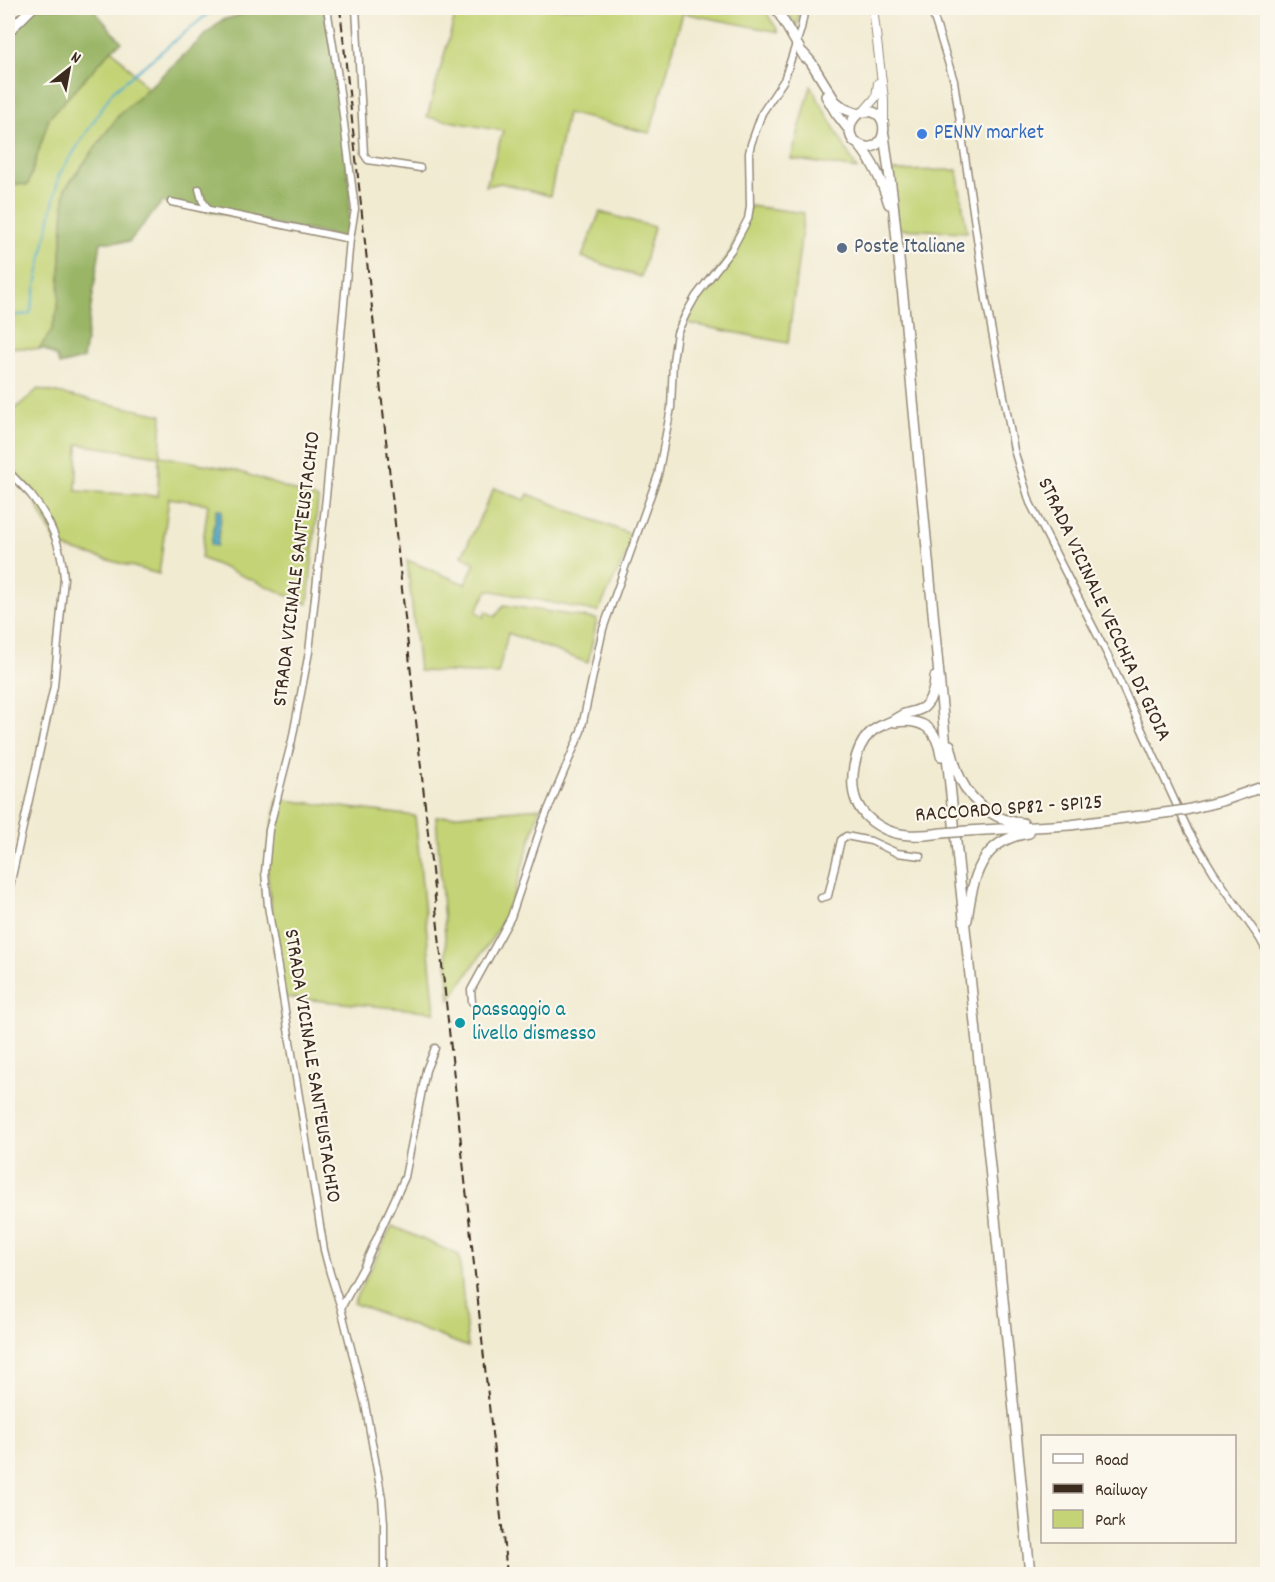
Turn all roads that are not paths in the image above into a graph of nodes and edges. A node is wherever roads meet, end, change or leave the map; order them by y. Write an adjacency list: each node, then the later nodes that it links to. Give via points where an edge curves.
1 (32, 8): 8 (main road)
2 (327, 8): 21 (street, STRADA VICINALE SANT'EUSTACHIO, via 355,208)
3 (356, 8): 17 (street, via 364,154 368,160)
4 (776, 8): 9 (main road)
5 (805, 8): 9 (street)
6 (873, 8): 11 (street)
7 (931, 8): 34 (street, STRADA VICINALE VECCHIA DI GIOIA, via 954,81 986,300 1014,450 1030,503 1108,656 1189,832)
8 (8, 32)
9 (797, 42): 10 (main road); 35 (street, via 784,80 762,113 751,144 748,219 677,333 671,408 658,475 603,629 581,732 542,824 511,917 471,990)
10 (803, 53): 12 (main road, via 835,101 845,109); 14 (main road)
11 (880, 69): 12 (street, via 876,97); 13 (street)
12 (861, 113): 13 (main road, via 873,112); 14 (main road, via 851,121)
13 (884, 123): 15 (main road)
14 (850, 131): 16 (main road)
15 (884, 135): 16 (main road, via 871,146); 22 (main road)
16 (859, 145): 22 (main road, via 880,176)
17 (420, 168)
18 (199, 189): 20 (street)
19 (171, 201): 20 (street)
20 (208, 210): 21 (street)
21 (350, 239): 37 (street, STRADA VICINALE SANT'EUSTACHIO, via 309,651 271,821 265,872 321,1229)
22 (898, 250): 24 (main road)
23 (8, 471): 31 (street, via 31,495 47,520 57,542 64,578 54,686)
24 (936, 641): 25 (main road); 26 (main road, via 935,685 928,701 924,707)
25 (943, 718): 28 (main road); 29 (main road, via 962,782 985,808 1015,823)
26 (889, 722): 28 (main road, via 920,722 934,734); 29 (main road, RACCORDO SP82 - SP125, bridge, via 870,733 862,744 853,784 857,804 877,825 911,836)
27 (1268, 785): 29 (main road, RACCORDO SP82 - SP125, bridge, via 1186,810)
28 (952, 808): 33 (main road)
29 (1061, 826): 33 (main road, via 1017,835 994,848 973,883)
30 (921, 856): 32 (street, via 897,853 871,841 846,836 841,840 828,896)
31 (8, 895)
32 (821, 898)
33 (965, 936): 39 (main road)
34 (1268, 954)
35 (472, 1002)
36 (435, 1047): 37 (street, via 426,1070 405,1177)
37 (341, 1308): 38 (street, STRADA VICINALE SANT'EUSTACHIO, via 365,1404 382,1497)
38 (384, 1575)
39 (1030, 1575)

